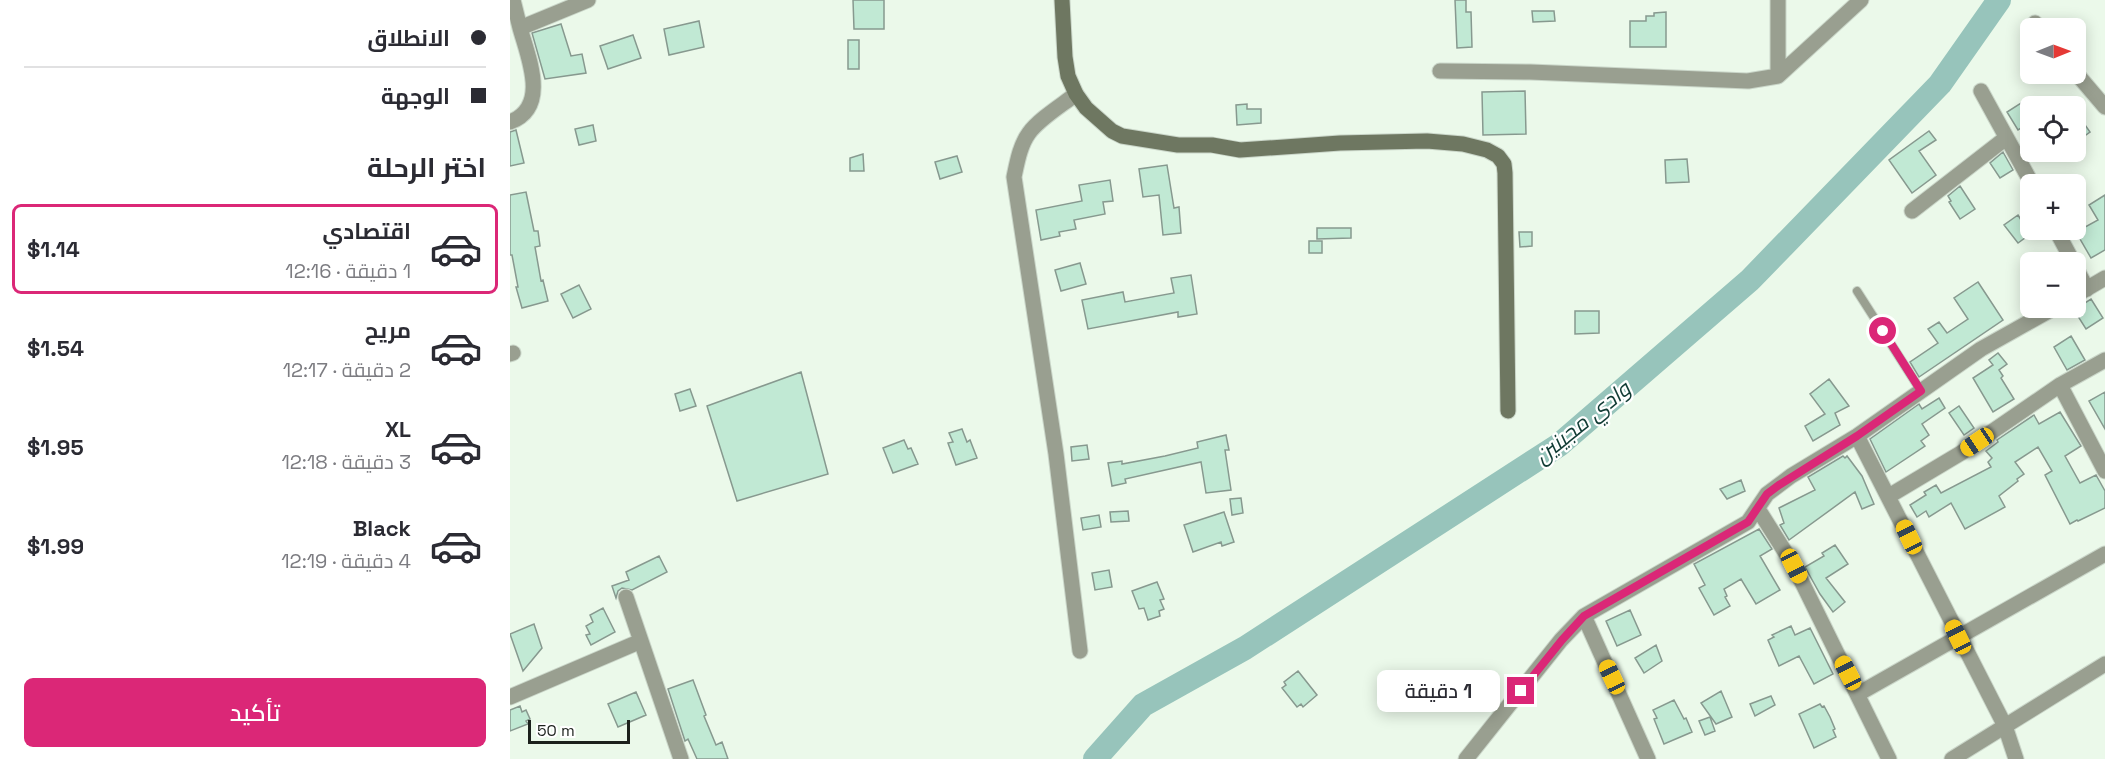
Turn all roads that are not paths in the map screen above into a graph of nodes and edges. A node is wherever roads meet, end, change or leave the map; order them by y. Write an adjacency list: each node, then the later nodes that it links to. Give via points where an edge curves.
1 (513, 0): 6 (street)
2 (588, 0): 6 (street)
3 (1062, 0): 11 (street, via 1068,76)
4 (1778, 0): 8 (street)
5 (1861, 0): 8 (street)
6 (520, 28): 13 (street, via 532,72 533,93 528,110)
7 (1440, 71): 8 (street, via 1748,81)
8 (1778, 76)
9 (2086, 84): 12 (street)
10 (1981, 91): 14 (street)
11 (1077, 94): 24 (street, via 1086,108 1112,131 1147,142 1240,150 1427,141 1474,145 1498,156 1505,173); 35 (street, via 1029,133 1014,177 1056,454)
12 (2105, 107)
13 (510, 122)
14 (2006, 138): 15 (street); 16 (street)
15 (2026, 174)
16 (1912, 211)
17 (2105, 278): 18 (street)
18 (2086, 289)
19 (1857, 291): 23 (lane)
20 (2036, 318): 23 (street)
21 (2105, 360): 22 (street)
22 (2060, 385): 26 (street); 28 (street, via 1961,453)
23 (1921, 391): 25 (street)
24 (1508, 411)
25 (1857, 436): 28 (street); 29 (street, via 1791,476 1767,494)
26 (2099, 446): 27 (street)
27 (2105, 471)
28 (1889, 496): 33 (street)
29 (1758, 509): 32 (street, via 1748,522); 37 (street, via 1794,566)
30 (2105, 554): 33 (street)
31 (626, 597): 34 (street)
32 (1584, 616): 41 (street); 42 (street)
33 (1958, 637): 37 (street); 39 (street)
34 (641, 642): 38 (street); 40 (street)
35 (1080, 651)
36 (2105, 664): 39 (street)
37 (1858, 694): 43 (street)
38 (510, 697)
39 (2005, 726): 44 (street); 45 (street)
40 (681, 759)
41 (1466, 759)
42 (1648, 759)
43 (1889, 759)
44 (1952, 759)
45 (2016, 759)

